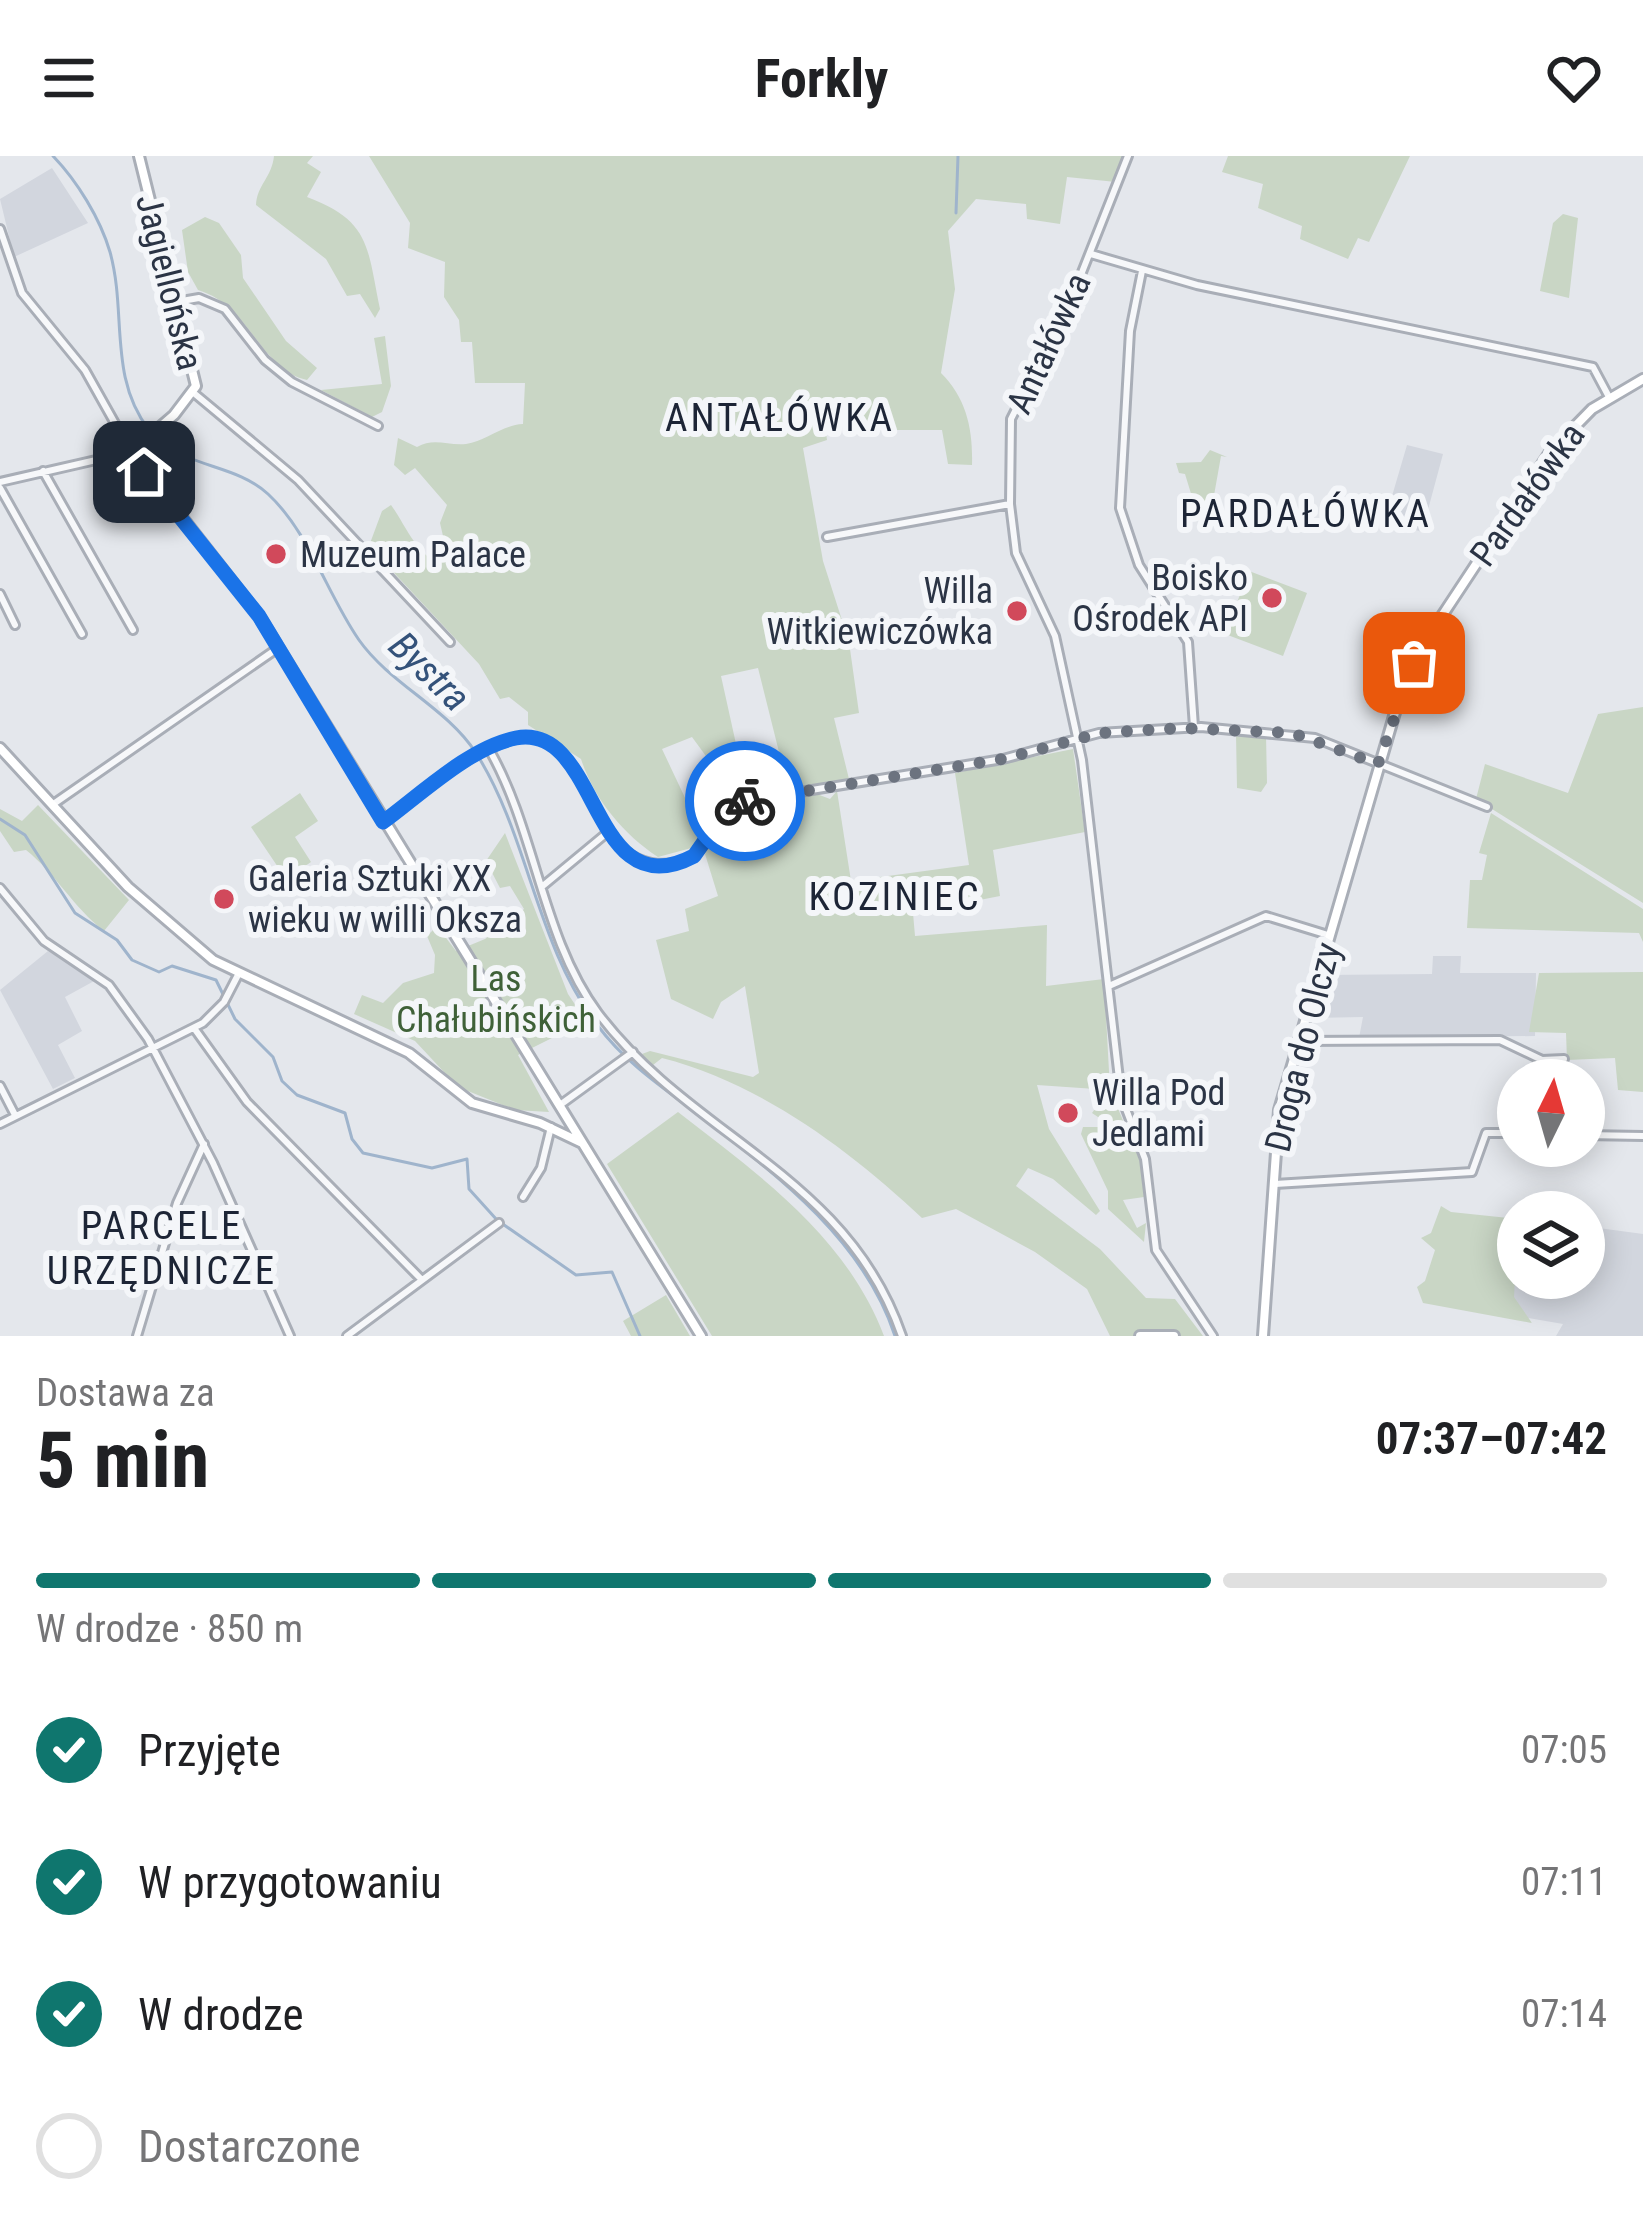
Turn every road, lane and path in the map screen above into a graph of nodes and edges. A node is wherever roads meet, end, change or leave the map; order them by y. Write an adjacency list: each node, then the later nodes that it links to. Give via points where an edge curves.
1 (139, 156): 6 (street, Jagiellońska)
2 (1128, 156): 4 (street, Antałówka)
3 (0, 229): 11 (street, via 22,293 86,370)
4 (1091, 254): 5 (street); 14 (street, Antałówka, via 1011,419)
5 (1142, 270): 9 (street, via 1593,368); 22 (street, via 1130,331 1120,508 1140,567 1188,642)
6 (176, 302): 8 (street, Jagiellońska); 10 (street, via 199,298 225,309 292,382)
7 (1643, 379): 9 (street, Pardałówka)
8 (195, 394): 11 (street, Jagiellońska); 20 (street, via 298,480)
9 (1609, 398): 26 (street, Pardałówka, via 1550,452 1434,628 1401,692)
10 (378, 426)
11 (131, 452): 12 (street); 21 (street)
12 (43, 471): 13 (street); 18 (street)
13 (0, 485): 19 (street)
14 (1010, 505): 15 (street); 23 (street, Antałówka, via 1016,553 1050,622)
15 (827, 537)
16 (0, 594): 17 (street)
17 (15, 625)
18 (133, 630)
19 (82, 634)
20 (450, 642)
21 (278, 648): 27 (street); 29 (street)
22 (1194, 727): 23 (street, via 1100,733); 26 (street, via 1292,733)
23 (1077, 742): 30 (street, via 737,803 698,854 680,862 639,859); 35 (street, Antałówka)
24 (0, 748): 27 (street)
25 (486, 752): 29 (street); 30 (street, via 526,737 558,748); 31 (street)
26 (1378, 764): 28 (street); 33 (street, Droga do Olczy)
27 (52, 805): 34 (street, via 136,894 203,954)
28 (1486, 807)
29 (383, 822): 42 (street)
30 (608, 832): 31 (street)
31 (544, 885): 39 (street, via 572,965)
32 (0, 888): 38 (street, via 44,941 109,986)
33 (1328, 935): 35 (street, via 1266,916); 37 (street, Droga do Olczy)
34 (238, 973): 36 (street, via 220,1007); 45 (street, via 409,1053 469,1101)
35 (1109, 986): 64 (street, Antałówka, via 1121,1096 1145,1159 1155,1246)
36 (194, 1028): 38 (street); 56 (street, via 247,1102)
37 (1297, 1042): 40 (street, via 1500,1040); 53 (street, Droga do Olczy)
38 (153, 1047): 43 (street); 51 (street)
39 (632, 1053): 42 (street); 61 (street, via 839,1224)
40 (1540, 1059)
41 (0, 1086): 43 (street)
42 (560, 1105): 44 (street)
43 (15, 1115): 46 (street)
44 (567, 1117): 45 (street); 52 (street)
45 (540, 1123): 47 (street)
46 (0, 1124)
47 (551, 1127): 52 (street); 54 (street)
48 (1497, 1133): 53 (street, via 1486,1133 1472,1172)
49 (1605, 1135): 50 (street)
50 (1643, 1136)
51 (204, 1144): 57 (street, via 177,1203); 58 (street)
52 (583, 1144): 60 (street)
53 (1271, 1184): 65 (street, Droga do Olczy)
54 (523, 1197)
55 (499, 1223): 56 (street)
56 (422, 1280): 59 (street)
57 (137, 1336)
58 (290, 1336)
59 (347, 1336)
60 (701, 1336)
61 (902, 1336)
62 (1139, 1336): 63 (street)
63 (1174, 1336)
64 (1213, 1336)
65 (1263, 1336)

